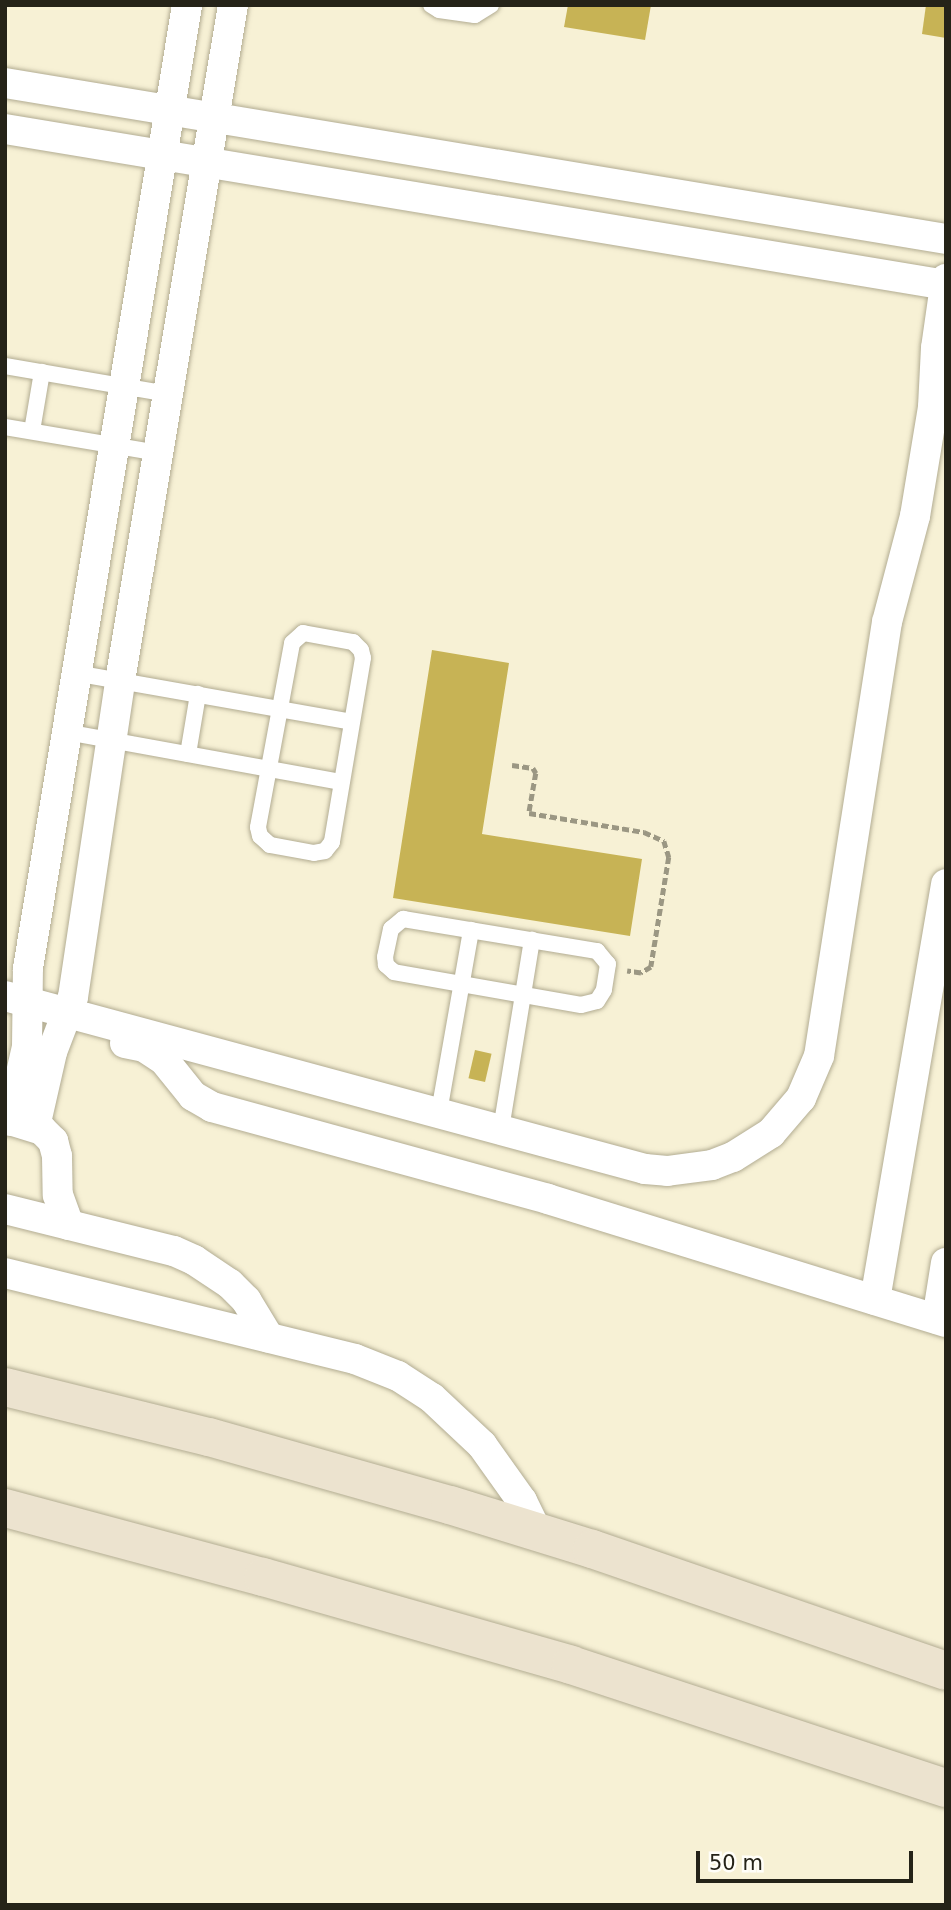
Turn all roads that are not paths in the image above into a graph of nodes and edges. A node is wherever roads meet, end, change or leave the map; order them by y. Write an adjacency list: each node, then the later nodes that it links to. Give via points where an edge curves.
1 (187, 5): 6 (street)
2 (233, 5): 7 (street)
3 (431, 5): 4 (lane, via 467,15)
4 (491, 5)
5 (5, 83): 6 (street)
6 (170, 110): 7 (street); 9 (street)
7 (215, 117): 10 (street); 11 (street)
8 (5, 129): 9 (street)
9 (162, 155): 10 (street); 15 (street)
10 (207, 163): 12 (street); 16 (street)
11 (946, 239)
12 (945, 283): 40 (street, via 933,407 915,516 887,622 823,1034 801,1098 771,1133 753,1146 689,1170 645,1169)
13 (5, 366): 14 (lane)
14 (42, 372): 15 (lane); 18 (lane)
15 (124, 386): 16 (lane); 19 (street)
16 (168, 394): 20 (street)
17 (5, 427): 18 (lane)
18 (32, 431): 19 (lane)
19 (115, 445): 20 (lane); 21 (street)
20 (158, 453): 22 (street)
21 (75, 673): 22 (lane); 26 (street)
22 (120, 681): 23 (lane); 27 (street)
23 (198, 694): 24 (lane); 28 (lane)
24 (280, 709): 25 (lane); 25 (lane, via 296,636 307,633 349,640 359,646 363,658); 29 (lane)
25 (352, 722): 30 (lane)
26 (66, 732): 27 (lane); 36 (street, via 28,968)
27 (111, 740): 28 (lane); 37 (street)
28 (188, 754): 29 (lane)
29 (269, 769): 30 (lane); 30 (lane, via 258,827 263,839 274,847 314,853 329,847)
30 (342, 782)
31 (946, 884): 45 (street)
32 (471, 930): 33 (lane); 34 (lane); 34 (lane, via 403,919 391,929 385,957 394,972)
33 (532, 940): 35 (lane); 35 (lane, via 597,951 606,958 609,969 600,998 589,1005)
34 (462, 984): 35 (lane); 38 (lane)
35 (523, 995): 40 (lane)
36 (16, 1008): 37 (street); 39 (street, via 23,1072)
37 (64, 1019): 38 (street); 39 (street); 45 (street, via 155,1053 193,1096 212,1107 548,1199)
38 (439, 1112): 40 (street)
39 (17, 1123): 42 (street, via 48,1135 55,1148 58,1195)
40 (501, 1129)
41 (5, 1209): 42 (street)
42 (69, 1225): 47 (street, via 194,1260 230,1284)
43 (946, 1264): 46 (street)
44 (5, 1273): 47 (street)
45 (874, 1300): 46 (street)
46 (941, 1320)
47 (269, 1338): 50 (street, via 355,1359 416,1385 482,1445)
48 (5, 1387): 50 (main road, via 317,1466)
49 (5, 1508): 52 (main road, via 545,1658)
50 (537, 1532): 51 (main road)
51 (946, 1671)
52 (946, 1788)

